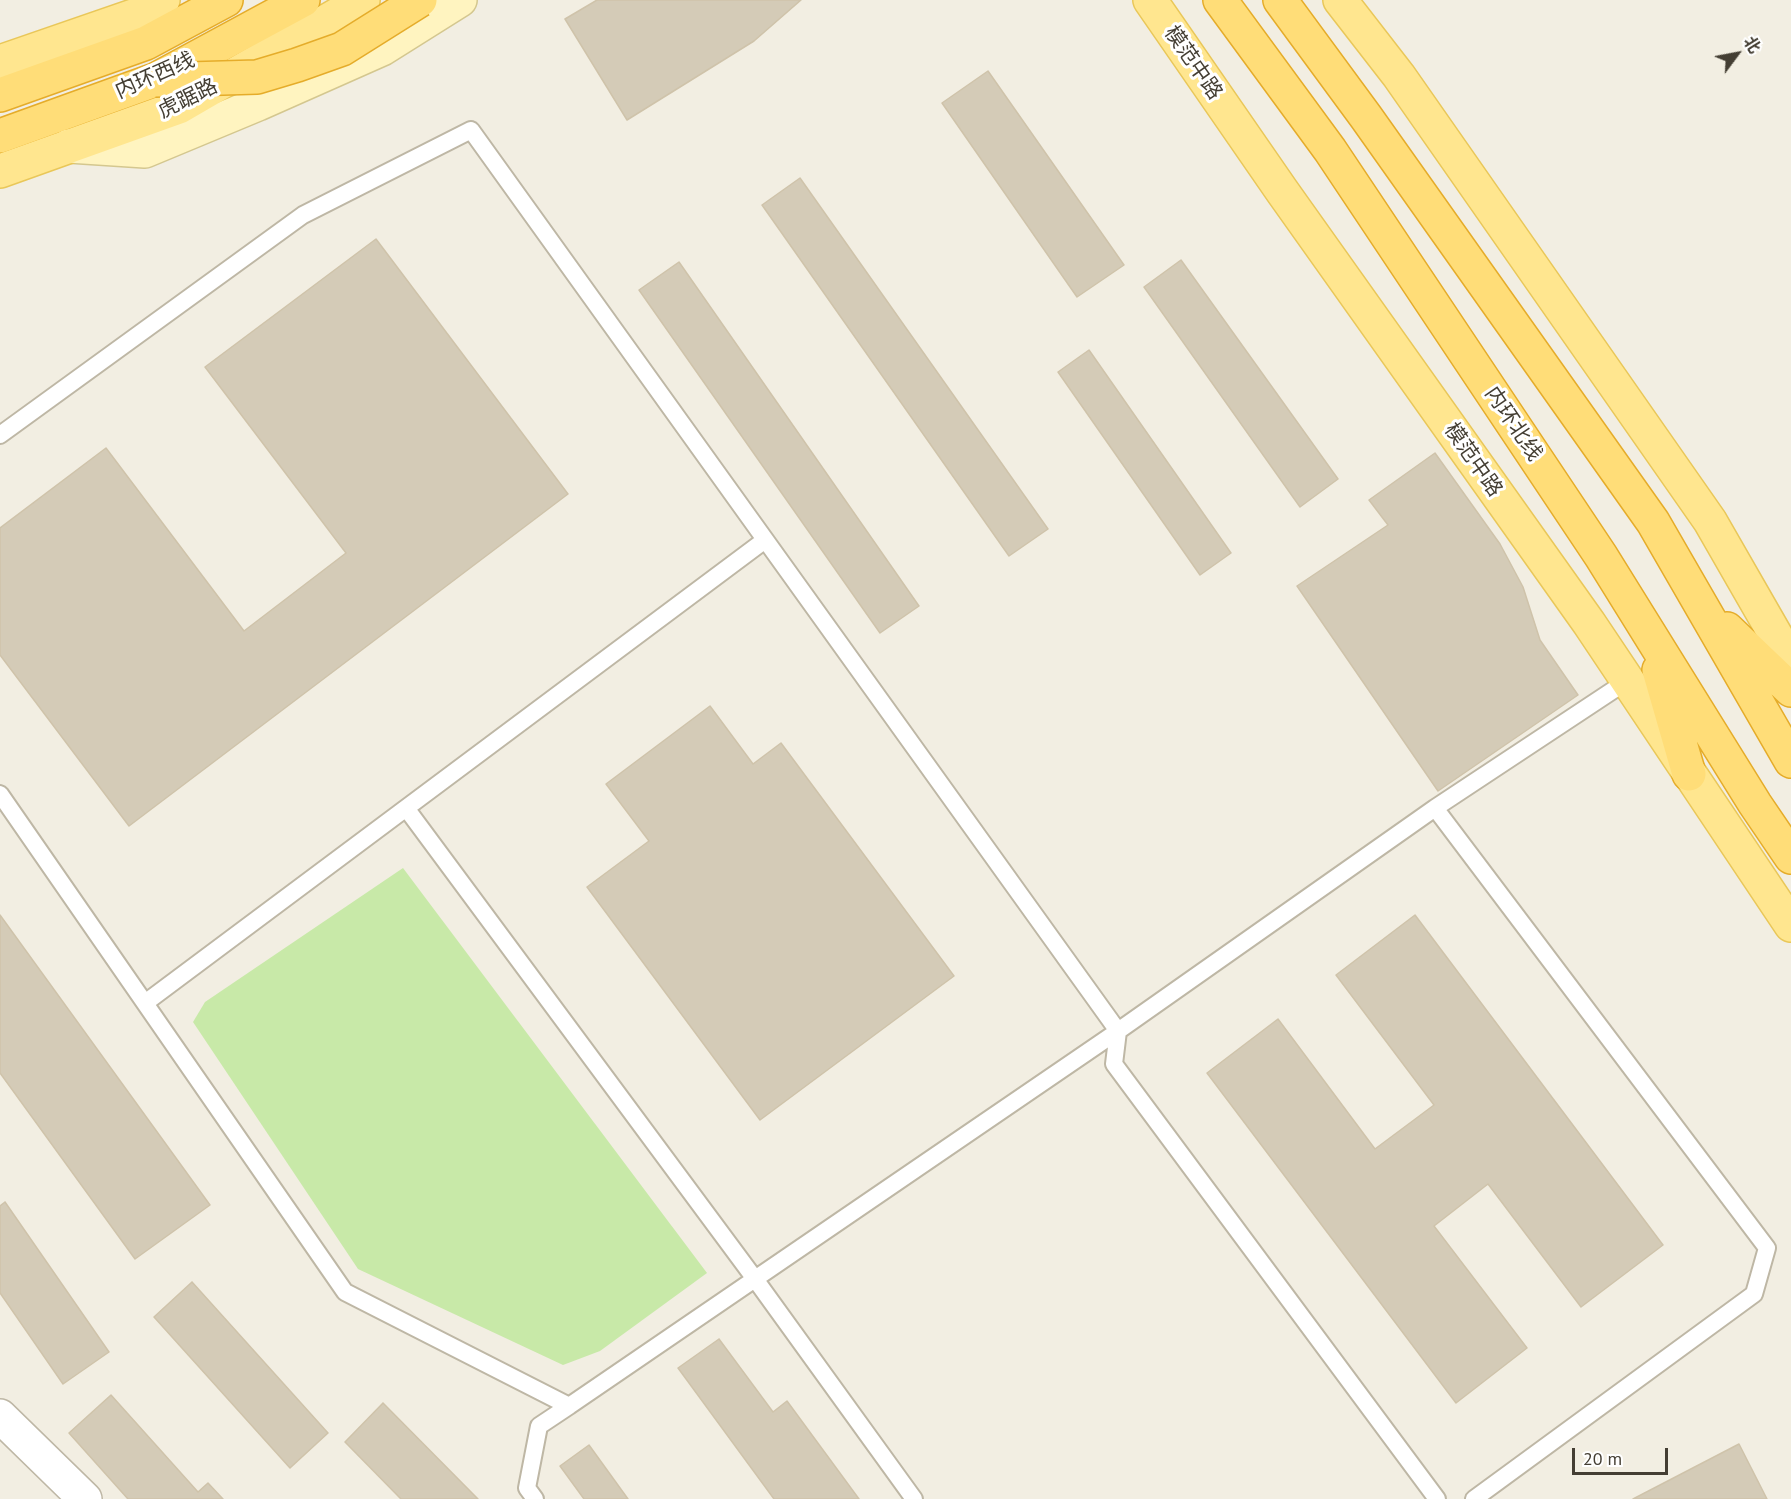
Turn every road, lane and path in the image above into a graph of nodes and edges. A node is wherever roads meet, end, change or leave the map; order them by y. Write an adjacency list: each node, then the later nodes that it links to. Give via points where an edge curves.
1 (163, 0): 11 (main road, via 139,14)
2 (226, 0): 13 (highway, 内环西线, via 146,43)
3 (303, 0): 12 (highway, 内环西线)
4 (363, 0): 15 (main road, 虎踞路, via 179,107)
5 (420, 0): 12 (highway, bridge, via 342,49 297,66 257,77)
6 (460, 0): 15 (main road, via 382,49 145,151)
7 (1150, 0): 22 (main road, 模范中路)
8 (1220, 0): 20 (highway, 内环北线, via 1330,150)
9 (1280, 0): 19 (highway, via 1653,522)
10 (1340, 0): 21 (main road, via 1399,76 1710,521)
11 (0, 62)
12 (155, 80): 14 (highway, 内环西线)
13 (0, 95)
14 (0, 136)
15 (69, 146): 16 (main road, 虎踞路)
16 (0, 171)
17 (0, 435): 18 (lane, via 303,215 471,130)
18 (765, 540): 27 (lane); 32 (lane)
19 (1700, 603): 23 (highway); 24 (highway)
20 (1648, 631): 25 (highway); 29 (highway, 内环北线)
21 (1791, 663)
22 (1627, 681): 25 (main road, 模范中路); 28 (lane)
23 (1791, 690)
24 (1791, 761)
25 (1689, 774): 30 (main road, 模范中路)
26 (0, 794): 31 (lane)
27 (406, 808): 31 (lane); 33 (lane)
28 (1435, 808): 32 (lane); 40 (lane, via 1767,1248 1754,1294)
29 (1791, 857)
30 (1791, 925)
31 (145, 1003): 34 (lane, via 345,1292)
32 (1118, 1031): 33 (lane); 39 (lane, via 1114,1064)
33 (755, 1279): 34 (lane); 38 (lane)
34 (569, 1406): 37 (lane, via 539,1426 527,1488)
35 (0, 1416): 36 (street)
36 (85, 1499)
37 (535, 1499)
38 (914, 1499)
39 (1437, 1499)
40 (1474, 1499)

